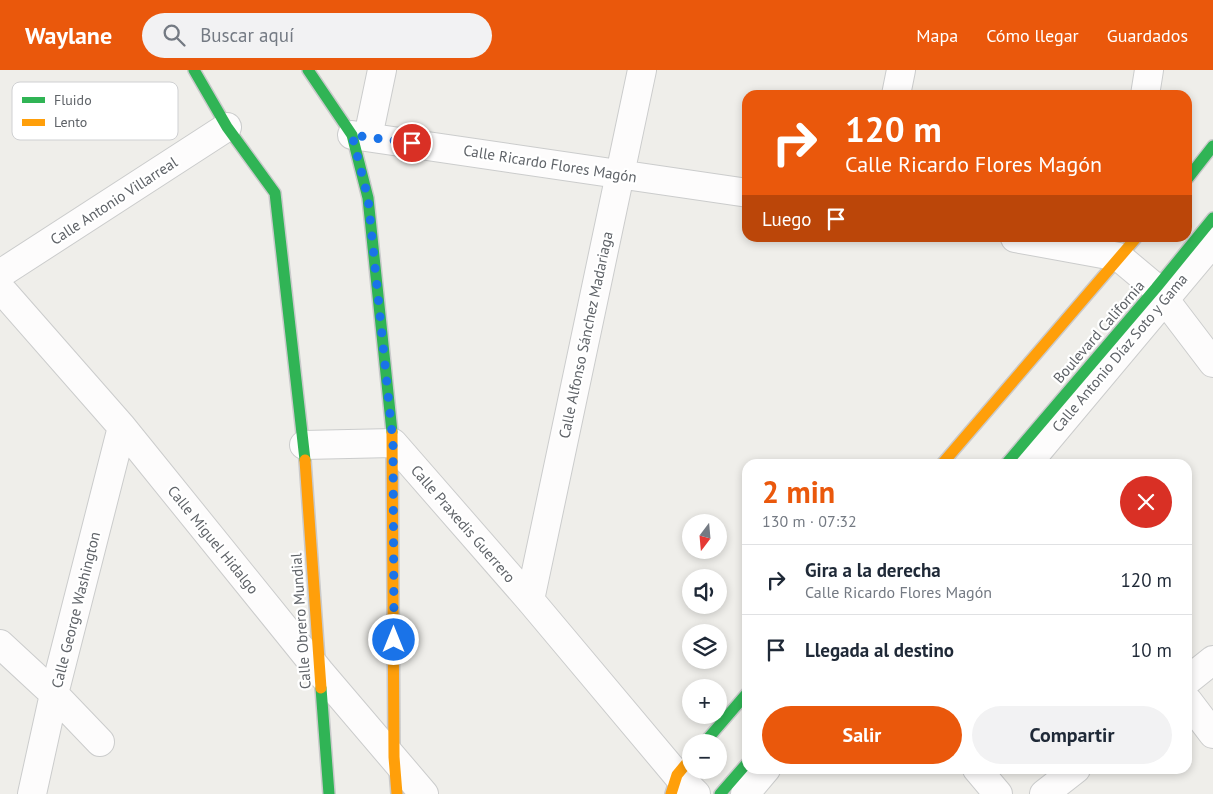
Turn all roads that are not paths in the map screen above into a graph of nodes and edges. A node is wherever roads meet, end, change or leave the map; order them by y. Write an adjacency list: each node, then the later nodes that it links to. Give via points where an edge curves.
1 (194, 70): 9 (street)
2 (308, 70): 10 (street)
3 (382, 70): 10 (street)
4 (642, 70): 13 (street, Calle Alfonso Sánchez Madariaga)
5 (901, 70): 7 (street)
6 (1149, 70): 8 (street)
7 (897, 90)
8 (1146, 90)
9 (227, 127): 19 (street, Calle Antonio Villarreal); 25 (street, via 275,193)
10 (360, 136): 13 (street, Calle Ricardo Flores Magón); 24 (street)
11 (1213, 146): 12 (street)
12 (1192, 173)
13 (620, 174): 14 (street, Calle Ricardo Flores Magón); 29 (street, Calle Alfonso Sánchez Madariaga)
14 (742, 192)
15 (1213, 218): 21 (street, Boulevard California)
16 (1089, 242): 18 (street)
17 (1213, 242): 21 (street, Calle Antonio Díaz Soto y Gama)
18 (1126, 244): 21 (street); 26 (street)
19 (0, 274)
20 (0, 288): 23 (street, Calle Miguel Hidalgo)
21 (1160, 294): 22 (street); 27 (street, Boulevard California); 28 (street, Calle Antonio Díaz Soto y Gama)
22 (1213, 363)
23 (122, 427): 32 (street, Calle Miguel Hidalgo); 34 (street, Calle George Washington)
24 (393, 443): 25 (street); 29 (street, Calle Praxedis Guerrero); 40 (street)
25 (304, 445): 32 (street, Calle Obrero Mundial)
26 (946, 459)
27 (1011, 459)
28 (1031, 459)
29 (530, 600): 45 (street, Calle Praxedis Guerrero)
30 (0, 644): 34 (street)
31 (1213, 660): 33 (street)
32 (320, 672): 40 (street, Calle Miguel Hidalgo); 47 (street, Calle Obrero Mundial)
33 (1192, 677)
34 (54, 694): 39 (street); 46 (street, Calle George Washington)
35 (742, 699): 37 (street)
36 (1192, 706): 38 (street)
37 (712, 734)
38 (1213, 734)
39 (100, 742)
40 (394, 757): 48 (street); 49 (street, Calle Miguel Hidalgo)
41 (742, 769): 51 (street)
42 (762, 774): 52 (street)
43 (981, 774): 53 (street)
44 (1070, 774): 54 (street)
45 (680, 776): 50 (street, Calle Praxedis Guerrero)
46 (32, 794)
47 (329, 794)
48 (397, 794)
49 (424, 794)
50 (696, 794)
51 (720, 794)
52 (745, 794)
53 (998, 794)
54 (1044, 794)

